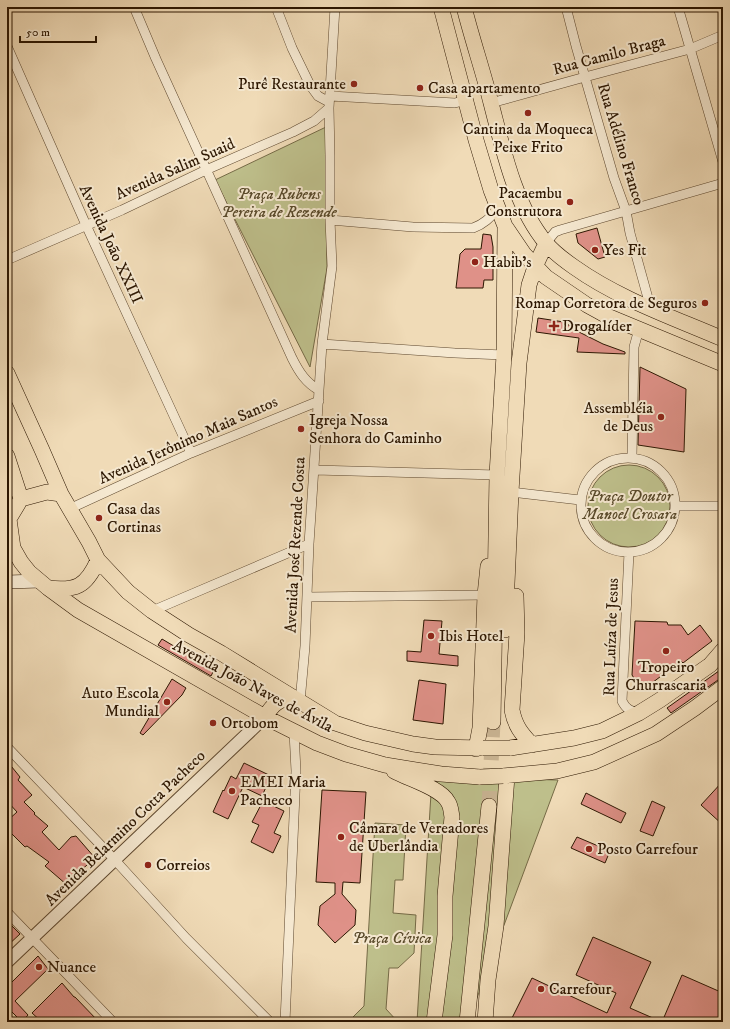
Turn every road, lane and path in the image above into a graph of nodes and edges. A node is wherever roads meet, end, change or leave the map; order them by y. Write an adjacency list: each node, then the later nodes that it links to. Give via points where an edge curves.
1 (134, 7): 16 (street)
2 (276, 7): 13 (street, via 310,85 318,96)
3 (335, 7): 13 (street, Avenida José Rezende Costa)
4 (441, 7): 12 (main road)
5 (464, 7): 14 (main road)
6 (566, 7): 11 (street, Rua Adélino Franco)
7 (678, 7): 10 (street)
8 (723, 35): 10 (street, Rua Camilo Braga)
9 (7, 46): 21 (street, Avenida João XXIII)
10 (690, 49): 11 (street, Rua Camilo Braga); 15 (street)
11 (585, 76): 14 (street, Rua Camilo Braga); 19 (street, Rua Adélino Franco)
12 (466, 100): 13 (street, via 455,103); 18 (main road, via 479,152)
13 (329, 102): 16 (street, Avenida Salim Suaid, via 314,121); 20 (street, Avenida José Rezende Costa)
14 (496, 102): 23 (main road, via 501,143 516,186 534,224)
15 (723, 162)
16 (206, 170): 21 (street, Avenida Salim Suaid); 33 (street, via 298,370 306,382)
17 (723, 183): 19 (street)
18 (498, 209): 20 (street, via 488,220 473,228 413,227); 22 (main road)
19 (626, 211): 23 (street); 26 (street, Rua Adélino Franco)
20 (330, 220): 29 (street, Avenida José Rezende Costa, via 332,266)
21 (86, 225): 24 (street, Avenida Salim Suaid); 35 (street, Avenida João XXIII)
22 (505, 226): 25 (main road); 30 (main road)
23 (551, 238): 25 (main road); 26 (main road, via 562,258 601,285)
24 (7, 260)
25 (535, 267): 27 (main road, via 587,306); 42 (main road, via 529,285 519,363)
26 (651, 309): 28 (main road)
27 (640, 329): 31 (main road); 37 (street, via 634,347)
28 (719, 334)
29 (322, 344): 30 (street); 33 (street, Avenida José Rezende Costa)
30 (504, 355): 39 (main road)
31 (723, 364)
32 (7, 373): 40 (main road)
33 (319, 390): 34 (street, Avenida José Rezende Costa)
34 (319, 401): 35 (street, Avenida Jerônimo Maia Santos); 38 (street, Avenida José Rezende Costa)
35 (190, 453): 46 (street, Avenida Jerônimo Maia Santos)
36 (7, 456): 41 (main road)
37 (632, 456): 43 (street, via 613,459 594,471 582,490); 44 (street, via 655,465 662,471 673,489)
38 (315, 470): 39 (street); 48 (street, Avenida José Rezende Costa)
39 (498, 476): 42 (main road)
40 (61, 494): 41 (main road, via 47,492); 46 (main road)
41 (20, 500): 47 (main road)
42 (506, 500): 43 (street); 54 (main road, via 493,527); 64 (main road); 66 (main road, via 516,586 517,633 512,710 518,729)
43 (580, 500): 50 (street, via 581,514 588,530 601,544 618,551)
44 (675, 506): 45 (street); 50 (street, via 673,521 665,535 652,546)
45 (723, 506)
46 (69, 509): 51 (main road)
47 (8, 520): 49 (main road)
48 (309, 544): 55 (street, Avenida José Rezende Costa); 56 (street)
49 (10, 552): 53 (main road)
50 (629, 552): 62 (street, Rua Luíza de Jesus, via 622,701 626,708)
51 (98, 560): 53 (main road, via 80,585 64,590); 56 (main road, Avenida João Naves de Ávila, via 128,592)
52 (7, 582): 53 (main road)
53 (44, 584): 63 (main road, Avenida João Naves de Ávila, via 78,610)
54 (485, 595): 55 (street); 68 (main road)
55 (307, 597): 61 (street, Avenida José Rezende Costa, via 305,646)
56 (152, 611): 61 (main road, Avenida João Naves de Ávila)
57 (723, 650): 59 (main road, Avenida João Naves de Ávila)
58 (723, 657): 59 (main road, Avenida João Naves de Ávila)
59 (710, 665): 62 (main road, Avenida João Naves de Ávila)
60 (723, 687): 70 (main road, Avenida João Naves de Ávila, via 656,734 594,762 557,771)
61 (296, 700): 63 (main road, via 282,699); 68 (main road, Avenida João Naves de Ávila, via 335,723 365,733 413,744)
62 (639, 713): 66 (main road, Avenida João Naves de Ávila, via 602,731)
63 (265, 716): 65 (main road, Avenida João Naves de Ávila); 71 (street, Avenida Belarmino Cotta Pacheco)
64 (497, 722)
65 (294, 732): 69 (main road, Avenida João Naves de Ávila, via 346,754); 77 (street, via 296,771)
66 (532, 745): 68 (main road, Avenida João Naves de Ávila, bridge)
67 (7, 747): 71 (street)
68 (480, 749)
69 (385, 765): 70 (main road, Avenida João Naves de Ávila, bridge, via 441,774); 78 (main road, via 440,794 448,801 451,809 445,935)
70 (505, 776): 81 (main road, via 496,926)
71 (114, 859): 73 (street, Avenida Belarmino Cotta Pacheco); 76 (street, via 186,938)
72 (7, 912): 73 (street)
73 (32, 938): 74 (street, Avenida Belarmino Cotta Pacheco); 75 (street)
74 (7, 962)
75 (113, 1022)
76 (270, 1022)
77 (284, 1022)
78 (434, 1022)
79 (467, 1022): 80 (main road, via 493,806)
80 (475, 1022)
81 (485, 1022)

